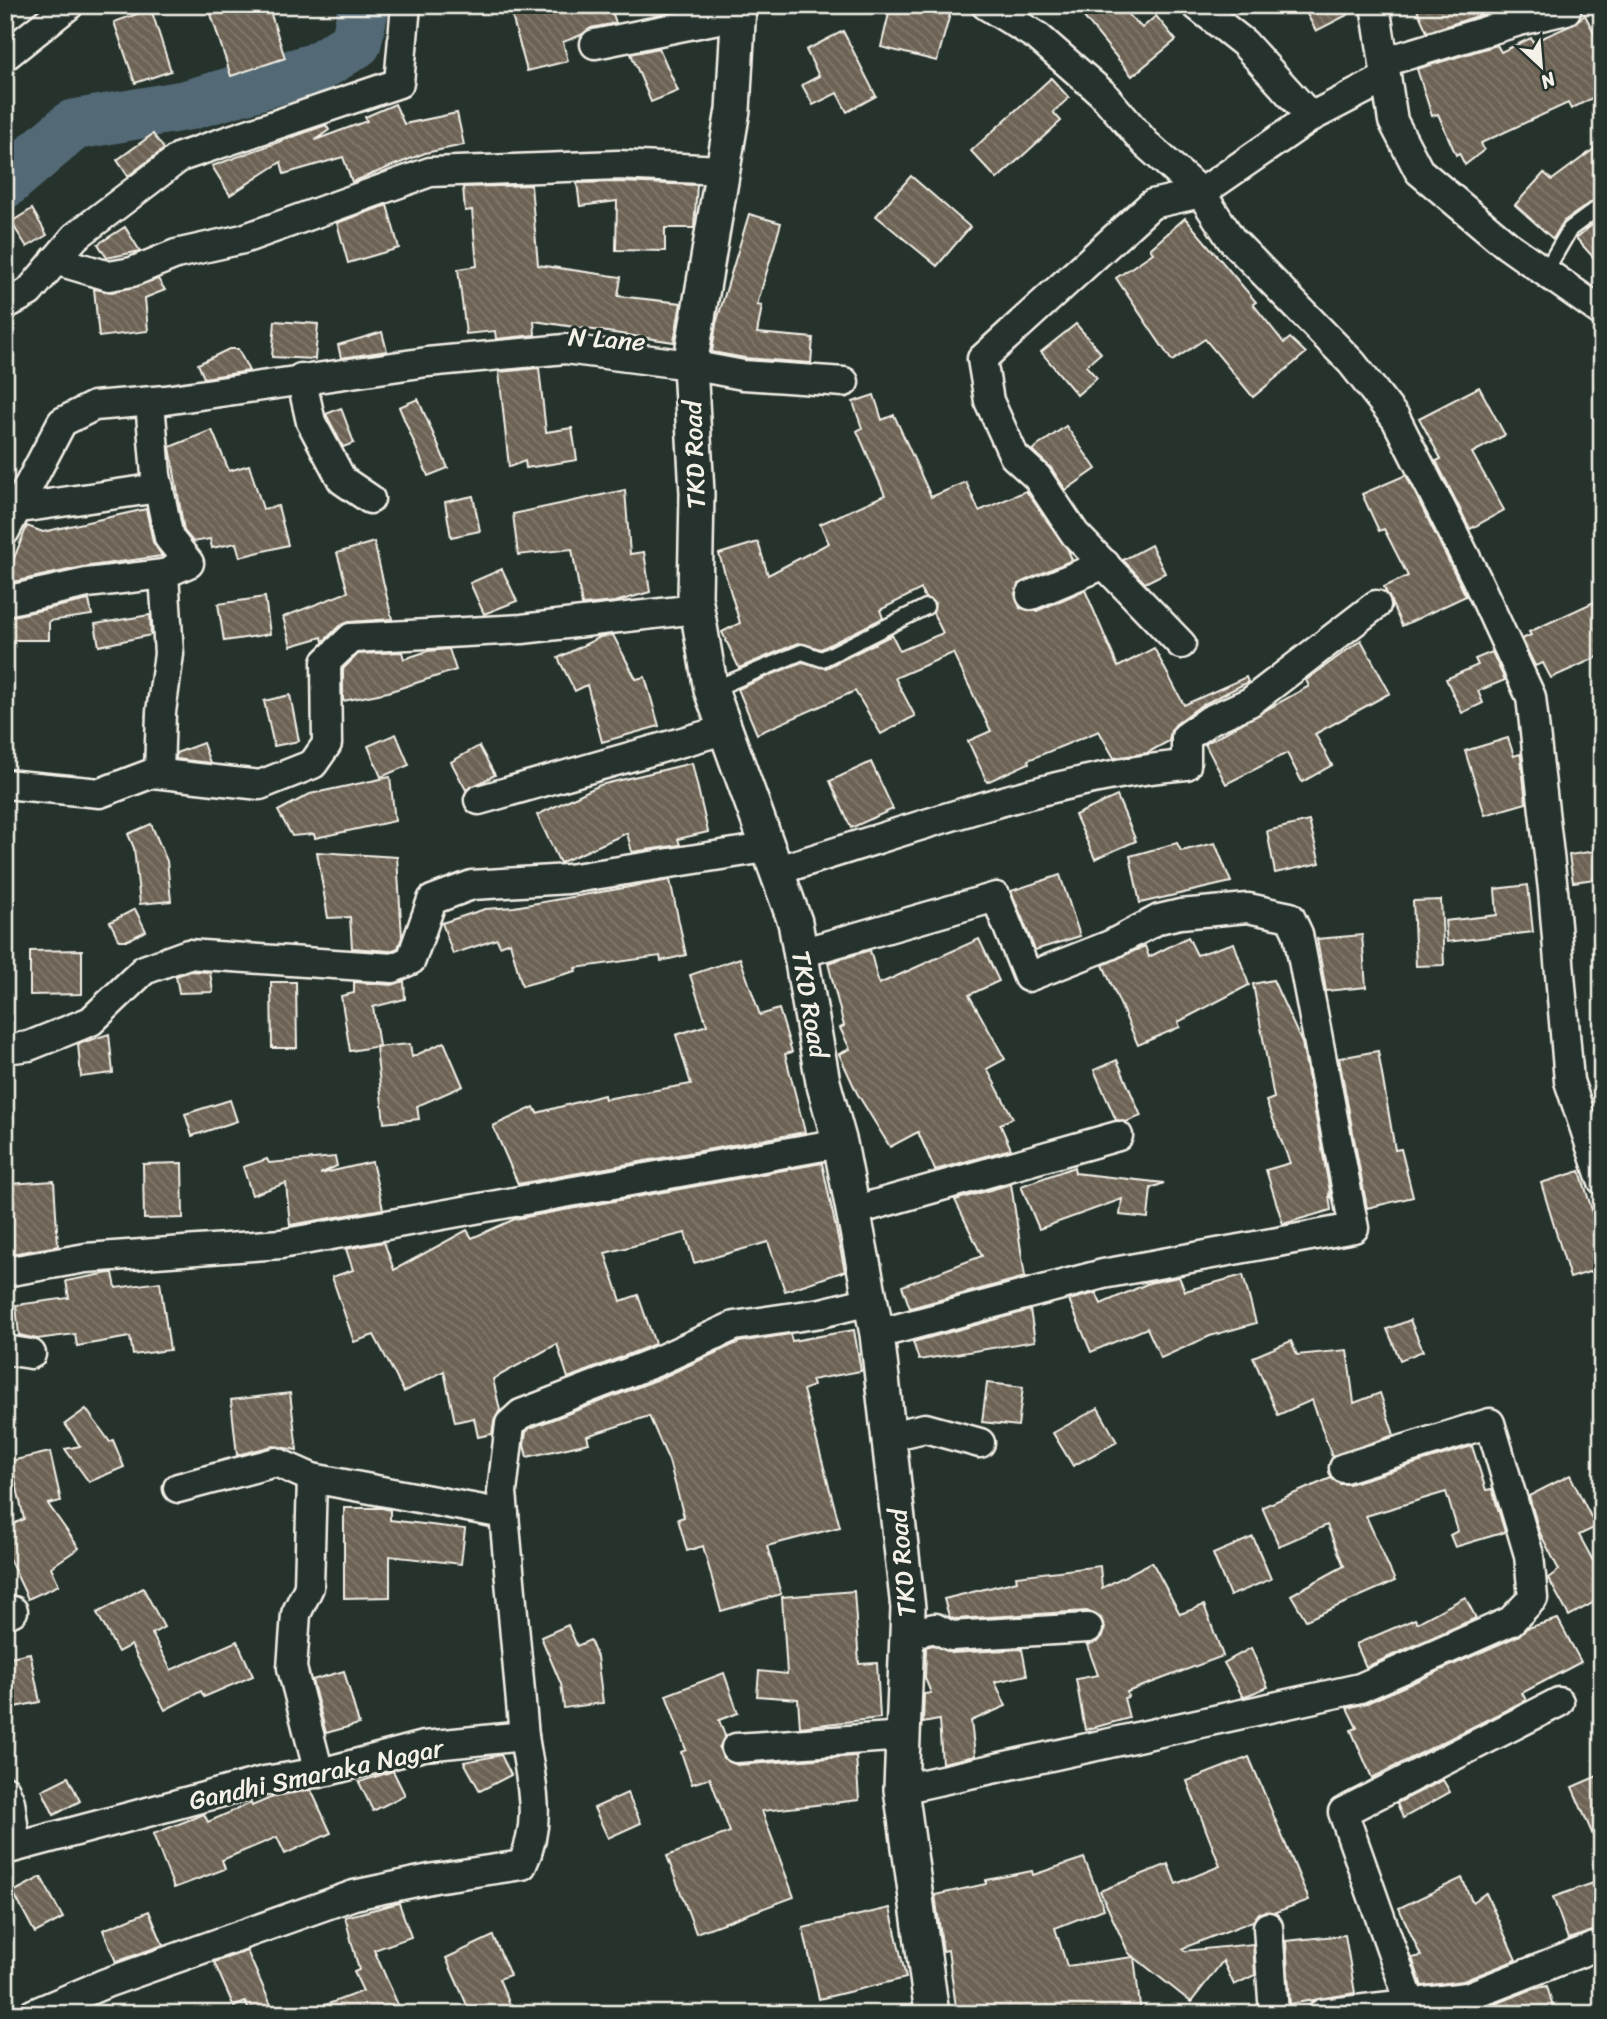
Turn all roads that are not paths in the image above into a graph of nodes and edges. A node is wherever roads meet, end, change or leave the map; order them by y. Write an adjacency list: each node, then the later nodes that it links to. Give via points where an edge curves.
1 (69, 5): 9 (street)
2 (406, 5): 15 (street, via 399,83 180,157 75,237)
3 (986, 5): 13 (street, via 1038,37 1093,85 1146,144)
4 (1196, 5): 11 (street, via 1244,43)
5 (1375, 5): 10 (street)
6 (738, 10): 8 (street); 12 (street, TKD Road, via 733,110)
7 (1566, 10): 10 (street, via 1519,21)
8 (595, 44)
9 (5, 56)
10 (1385, 70): 11 (street); 16 (street, via 1393,121 1419,171)
11 (1311, 117): 13 (street)
12 (722, 170): 15 (street, via 618,165 430,172 243,239 177,254 132,272 109,276); 20 (street, TKD Road)
13 (1201, 193): 27 (street, via 1152,204 982,359 989,401 1014,456 1037,477 1075,534); 45 (street, via 1231,239 1352,363 1396,419 1531,696 1569,1081)
14 (1602, 205): 16 (lane, via 1570,229)
15 (55, 260): 17 (street, via 29,292)
16 (1545, 272): 18 (street)
17 (5, 305)
18 (1602, 312)
19 (520, 332): 20 (street, N Lane)
20 (692, 355): 21 (street, via 565,349); 22 (street, via 769,378); 33 (street, TKD Road)
21 (301, 378): 23 (street); 25 (street, via 311,422 342,480)
22 (844, 382)
23 (150, 402): 24 (street); 26 (street, via 94,406 62,422)
24 (159, 488): 26 (street); 28 (street, via 169,538 189,563)
25 (370, 499)
26 (12, 520)
27 (1105, 564): 29 (street); 34 (street)
28 (164, 574): 30 (street, via 87,583); 37 (street, via 169,654)
29 (1031, 595)
30 (5, 601)
31 (1376, 605): 40 (street, via 1250,702 1186,737 1186,765 1148,768)
32 (926, 607): 35 (lane, via 822,659 802,652)
33 (697, 609): 35 (street, TKD Road); 37 (street, via 522,629 351,638 326,662 327,744 313,764 260,785)
34 (1181, 644)
35 (711, 690): 36 (street, TKD Road)
36 (724, 730): 39 (street); 40 (street, TKD Road)
37 (159, 773): 38 (street, via 100,793)
38 (5, 784)
39 (479, 800)
40 (772, 859): 41 (street, TKD Road); 42 (street, via 472,885 432,900 411,960 393,968 188,954 144,970 91,1021 29,1046)
41 (801, 953): 44 (street, TKD Road, via 823,1082); 49 (street, via 996,897 1028,977 1180,914 1248,908 1290,916 1298,934 1354,1228 1103,1274)
42 (5, 1049)
43 (1118, 1136): 46 (street)
44 (840, 1143): 46 (street, TKD Road); 47 (street, via 281,1244 86,1258)
45 (1602, 1180)
46 (853, 1211): 48 (street, TKD Road)
47 (5, 1272)
48 (870, 1301): 49 (street, TKD Road); 55 (street, via 734,1326 521,1415 510,1424)
49 (877, 1335): 50 (street, TKD Road)
50 (890, 1436): 51 (street, via 925,1428); 57 (street, TKD Road)
51 (980, 1443)
52 (1344, 1468): 63 (street, via 1490,1423 1529,1555 1533,1598 1511,1621 1360,1688)
53 (312, 1478): 54 (street, via 276,1462); 55 (street); 62 (street, via 309,1587 296,1614 292,1668)
54 (178, 1489)
55 (504, 1514): 59 (street)
56 (1088, 1628): 57 (street, via 951,1636 935,1628)
57 (907, 1634): 60 (street, TKD Road)
58 (1559, 1702): 68 (street, via 1343,1812)
59 (524, 1736): 62 (street, Gandhi Smaraka Nagar, via 424,1746); 70 (street, via 535,1804 533,1842 522,1865 354,1895 106,1983)
60 (904, 1736): 61 (street); 63 (street, TKD Road)
61 (736, 1748)
62 (319, 1773): 65 (street, Gandhi Smaraka Nagar, via 264,1781)
63 (901, 1789): 71 (street, TKD Road)
64 (5, 1790): 65 (street, via 10,1802)
65 (11, 1848)
66 (1268, 1927): 72 (street)
67 (1602, 1944): 69 (street)
68 (1411, 2005): 69 (street); 73 (street)
69 (1469, 2005)
70 (33, 2014)
71 (932, 2014)
72 (1274, 2014)
73 (1322, 2014)

